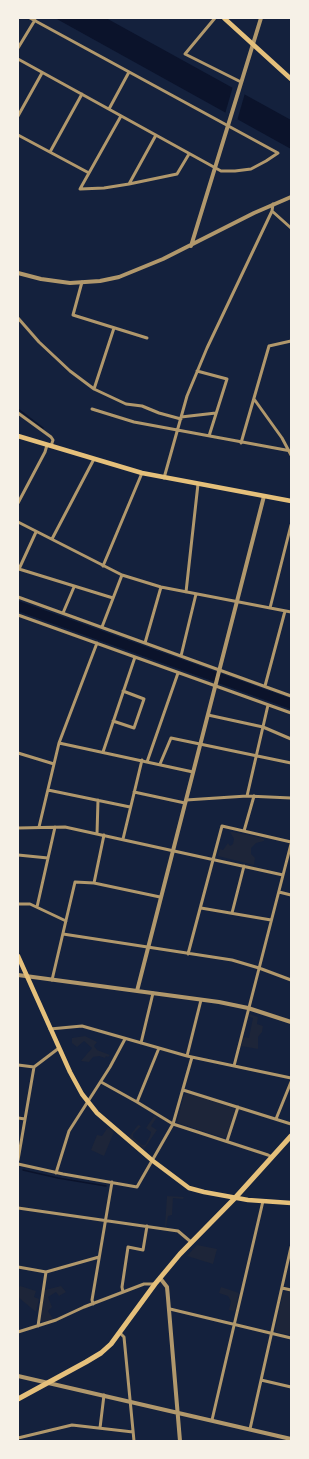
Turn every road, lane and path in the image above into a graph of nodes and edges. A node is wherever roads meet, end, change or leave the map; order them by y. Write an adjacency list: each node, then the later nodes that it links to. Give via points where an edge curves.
1 (30, 18): 5 (street)
2 (215, 18): 12 (street, via 184,54)
3 (224, 18): 6 (main road)
4 (261, 18): 6 (street)
5 (35, 20): 7 (street); 9 (street)
6 (253, 44): 11 (main road); 12 (street)
7 (18, 48)
8 (18, 59): 10 (street)
9 (129, 72): 14 (street); 17 (street)
10 (42, 73): 13 (street); 15 (street)
11 (291, 79)
12 (241, 84): 17 (street)
13 (82, 94): 14 (street); 20 (street)
14 (109, 109): 16 (street)
15 (18, 116)
16 (121, 116): 19 (street); 23 (street)
17 (228, 124): 22 (street); 22 (street, via 278,153 250,169 221,171)
18 (18, 134): 20 (street)
19 (156, 135): 21 (street); 24 (street)
20 (50, 152): 23 (street)
21 (189, 154): 22 (street); 24 (street, via 177,174)
22 (215, 167): 29 (street)
23 (89, 173): 24 (street, via 80,189)
24 (129, 184)
25 (291, 197): 26 (street)
26 (273, 204): 27 (street); 29 (street)
27 (272, 211): 28 (street); 36 (street)
28 (291, 228)
29 (191, 246): 31 (street, via 119,277)
30 (18, 273): 31 (street, via 58,282)
31 (82, 282): 33 (street, via 73,315)
32 (18, 318): 37 (street, via 70,371)
33 (114, 328): 34 (street); 37 (street)
34 (147, 338)
35 (291, 341): 38 (street, via 269,346)
36 (197, 371): 41 (street, via 227,379); 42 (street)
37 (94, 388): 42 (street, via 126,404 142,406)
38 (254, 399): 46 (street); 48 (street)
39 (92, 409): 43 (street, via 134,422)
40 (18, 413): 47 (street, via 51,437 53,440)
41 (216, 413): 42 (street); 45 (street)
42 (181, 418): 43 (street)
43 (177, 431): 45 (street); 52 (street)
44 (18, 436): 47 (main road)
45 (209, 436): 46 (street)
46 (240, 442): 48 (street)
47 (49, 445): 50 (main road); 56 (street)
48 (290, 451): 49 (street)
49 (291, 455)
50 (94, 459): 51 (main road); 61 (street)
51 (142, 473): 52 (main road); 62 (street)
52 (164, 478): 53 (main road)
53 (198, 484): 54 (main road); 67 (street)
54 (264, 496): 55 (main road); 71 (street)
55 (291, 501)
56 (18, 503)
57 (18, 522): 60 (street)
58 (291, 525): 59 (street)
59 (290, 531): 72 (street)
60 (36, 532): 61 (street); 63 (street)
61 (52, 539): 62 (street)
62 (103, 566): 64 (street)
63 (18, 570): 65 (street)
64 (122, 575): 66 (street); 70 (street)
65 (74, 587): 70 (street); 75 (street)
66 (161, 587): 67 (street); 79 (street)
67 (186, 592): 68 (street)
68 (196, 594): 71 (street); 80 (street)
69 (18, 597): 75 (street)
70 (113, 598): 77 (street)
71 (237, 601): 72 (street); 82 (street)
72 (270, 608): 73 (street)
73 (285, 611): 74 (street); 85 (street)
74 (291, 612)
75 (64, 613): 77 (street)
76 (18, 615): 78 (street)
77 (102, 627): 79 (street)
78 (97, 643): 81 (street); 94 (street)
79 (145, 643): 80 (street)
80 (181, 656): 82 (street)
81 (134, 657): 83 (street); 86 (street)
82 (219, 670): 84 (street); 85 (street)
83 (178, 673): 84 (street); 100 (street)
84 (215, 685): 88 (street); 90 (street)
85 (265, 686): 87 (street)
86 (123, 691): 91 (street); 91 (street, via 144,699 134,728)
87 (291, 696)
88 (268, 705): 89 (street); 92 (street)
89 (291, 713)
90 (208, 715): 92 (street); 95 (street)
91 (113, 721): 96 (street)
92 (263, 727): 93 (street); 98 (street)
93 (291, 739)
94 (59, 743): 96 (street); 101 (street)
95 (200, 745): 98 (street); 102 (street, via 170,738); 104 (street)
96 (102, 752): 99 (street)
97 (18, 753): 101 (street)
98 (256, 756): 103 (street); 107 (street)
99 (142, 760): 100 (street); 106 (street)
100 (147, 762): 102 (street)
101 (54, 764): 105 (street)
102 (160, 764): 104 (street)
103 (291, 764)
104 (193, 772): 111 (street)
105 (48, 790): 110 (street); 113 (street)
106 (134, 792): 111 (street); 112 (street)
107 (247, 796): 108 (street); 111 (street)
108 (254, 796): 109 (street); 116 (street)
109 (291, 798)
110 (98, 800): 112 (street); 117 (street)
111 (185, 801): 121 (street)
112 (130, 807): 119 (street)
113 (39, 827): 114 (street); 115 (street)
114 (55, 827): 117 (street); 124 (street)
115 (18, 828)
116 (244, 831): 120 (street); 125 (street, via 222,826)
117 (97, 834): 118 (street)
118 (104, 835): 119 (street); 128 (street)
119 (123, 839): 121 (street)
120 (291, 843): 122 (street)
121 (173, 850): 125 (street); 131 (street)
122 (290, 850): 127 (street)
123 (18, 855): 124 (street)
124 (48, 858): 133 (street)
125 (214, 860): 126 (street); 134 (street)
126 (244, 866): 127 (street); 135 (street)
127 (283, 875): 129 (street)
128 (94, 883): 131 (street); 137 (street, via 75,882)
129 (279, 892): 130 (street); 136 (street)
130 (291, 895)
131 (160, 898): 139 (street)
132 (18, 904): 133 (street)
133 (37, 906): 137 (street)
134 (201, 908): 135 (street); 140 (street)
135 (232, 913): 136 (street)
136 (271, 920): 142 (street)
137 (66, 921): 138 (street)
138 (63, 934): 139 (street); 145 (street)
139 (148, 947): 140 (street); 147 (street)
140 (188, 954): 142 (street, via 232,960)
141 (18, 956): 144 (main road)
142 (259, 968): 146 (street); 150 (street)
143 (18, 976): 144 (street)
144 (27, 977): 145 (street); 152 (main road)
145 (52, 980): 147 (street)
146 (291, 980)
147 (137, 991): 148 (street)
148 (152, 993): 149 (street); 154 (street)
149 (201, 1000): 150 (street); 157 (street)
150 (248, 1008): 151 (street); 160 (street)
151 (291, 1022)
152 (50, 1029): 153 (street, via 82,1026); 155 (main road)
153 (125, 1039): 154 (street); 163 (street)
154 (140, 1043): 156 (street)
155 (59, 1048): 161 (street); 166 (main road)
156 (159, 1048): 157 (street); 167 (street)
157 (187, 1056): 158 (street)
158 (192, 1057): 160 (street); 165 (street)
159 (18, 1065): 161 (street)
160 (234, 1066): 162 (street)
161 (34, 1067): 170 (street)
162 (291, 1078)
163 (101, 1082): 166 (street); 167 (street)
164 (291, 1082): 171 (street)
165 (183, 1090): 168 (street); 172 (street)
166 (87, 1102): 178 (main road); 180 (street, via 67,1135)
167 (138, 1102): 172 (street)
168 (238, 1107): 171 (street); 175 (street)
169 (18, 1118): 170 (street)
170 (25, 1119): 177 (street)
171 (276, 1119): 173 (street)
172 (173, 1124): 175 (street); 178 (street)
173 (291, 1124)
174 (291, 1136): 176 (main road)
175 (227, 1141): 176 (street)
176 (272, 1157): 182 (main road)
177 (18, 1160)
178 (153, 1161): 181 (street, via 137,1187); 182 (main road, via 189,1188)
179 (18, 1164): 180 (street)
180 (56, 1173): 181 (street)
181 (112, 1182): 186 (street)
182 (236, 1198): 183 (main road); 188 (main road)
183 (263, 1201): 184 (main road); 200 (street)
184 (291, 1203)
185 (18, 1208): 186 (street)
186 (105, 1219): 187 (street); 190 (street)
187 (147, 1226): 188 (street, via 180,1231); 197 (street, via 143,1250 128,1247 122,1287)
188 (191, 1242): 193 (main road)
189 (291, 1247): 195 (street)
190 (99, 1257): 192 (street); 198 (street)
191 (18, 1267): 192 (street)
192 (46, 1272): 201 (street)
193 (160, 1278): 194 (main road); 199 (street, via 167,1287)
194 (155, 1284): 197 (street, via 144,1284); 203 (main road)
195 (282, 1288): 196 (street); 204 (street)
196 (291, 1290)
197 (124, 1292): 198 (street)
198 (93, 1304): 201 (street)
199 (170, 1309): 200 (street); 213 (street)
200 (234, 1324): 204 (street); 214 (street)
201 (38, 1326): 202 (street)
202 (18, 1332)
203 (120, 1333): 208 (main road, via 101,1353); 212 (street, via 124,1337)
204 (271, 1333): 205 (street); 207 (street)
205 (291, 1338)
206 (18, 1376): 208 (street)
207 (261, 1380): 209 (street); 216 (street)
208 (48, 1383): 210 (street); 211 (main road)
209 (291, 1387)
210 (104, 1395): 212 (street); 215 (street)
211 (18, 1399)
212 (130, 1401): 213 (street); 217 (street)
213 (178, 1412): 214 (street); 221 (street)
214 (212, 1420): 216 (street)
215 (100, 1428): 217 (street); 218 (street, via 72,1425)
216 (250, 1429): 219 (street)
217 (133, 1432): 220 (street)
218 (18, 1438)
219 (291, 1439)
220 (134, 1441)
221 (180, 1441)

